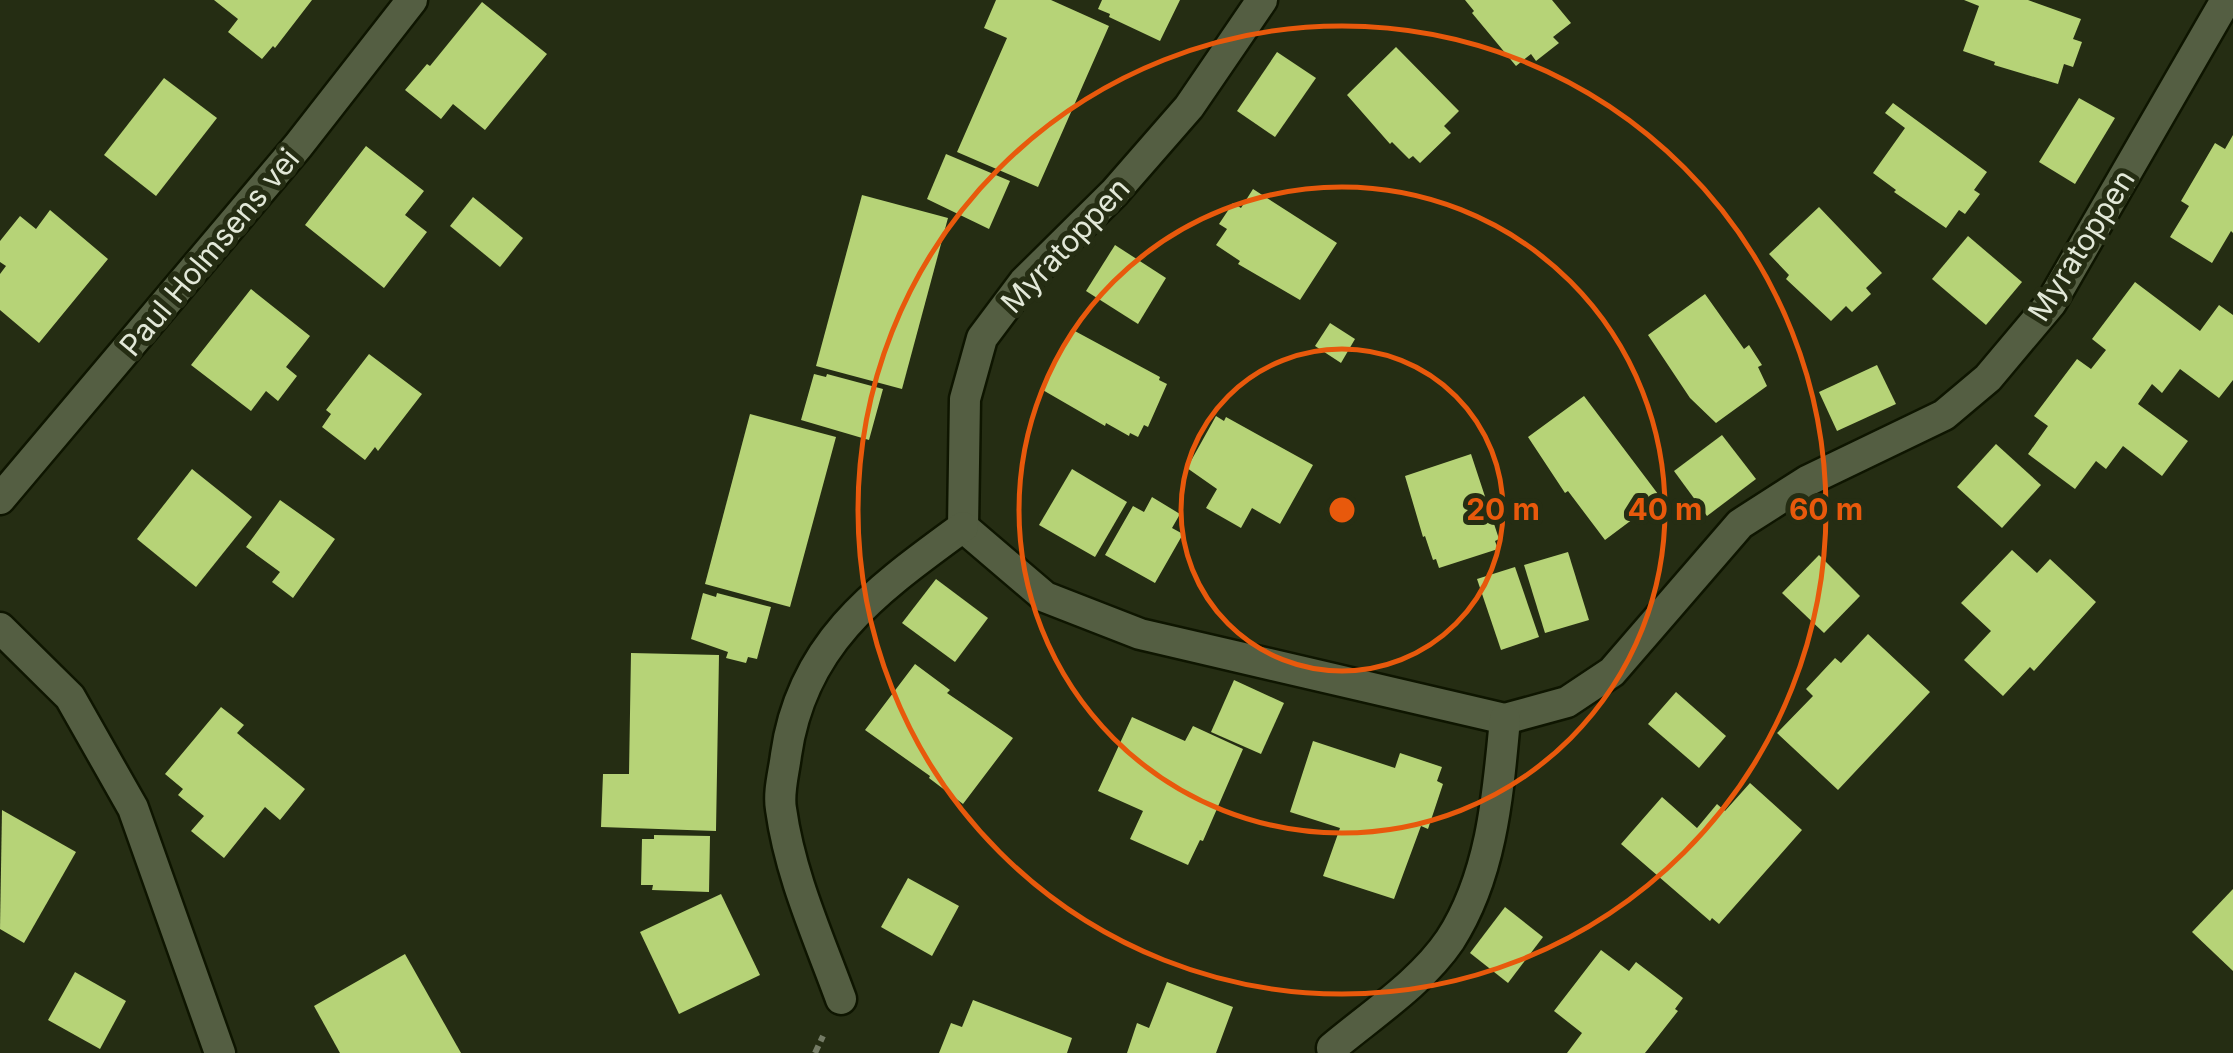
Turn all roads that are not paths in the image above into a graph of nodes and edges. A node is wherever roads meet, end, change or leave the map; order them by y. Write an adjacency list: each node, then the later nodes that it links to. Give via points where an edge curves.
1 (412, 0): 4 (street, Paul Holmsens vei, via 298,146)
2 (1262, 0): 5 (street, Myratoppen, via 1189,107 1024,282 982,338 966,399)
3 (2226, 0): 7 (street, Myratoppen, via 2051,304 1988,378 1944,415 1807,481 1740,524 1612,672 1567,702)
4 (0, 499)
5 (963, 527): 7 (street, Myratoppen, via 1045,597 1140,634); 8 (street, via 881,587 822,653 790,729 780,804 792,868)
6 (0, 628): 10 (street, via 70,697 133,808)
7 (1505, 720): 9 (street, via 1484,868 1449,940 1408,985)
8 (841, 998)
9 (1332, 1048)
10 (220, 1053)

